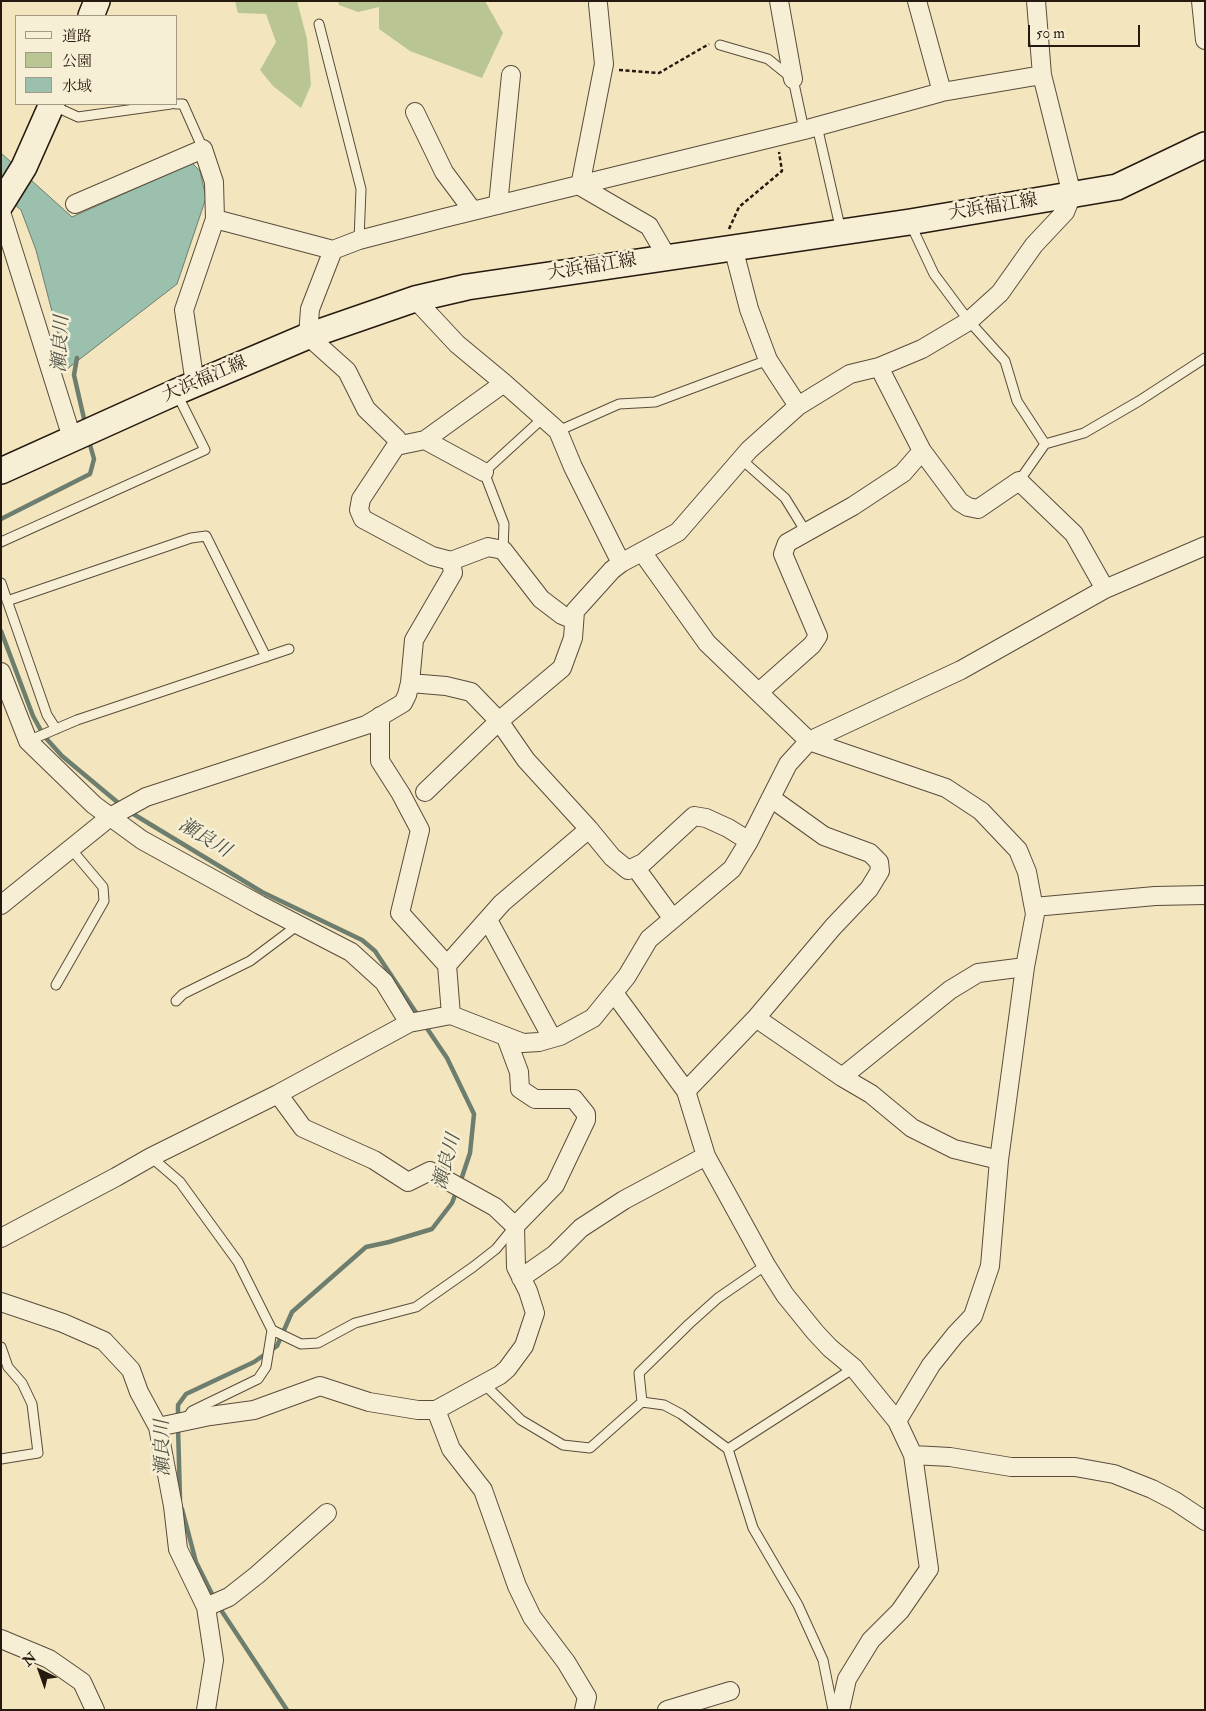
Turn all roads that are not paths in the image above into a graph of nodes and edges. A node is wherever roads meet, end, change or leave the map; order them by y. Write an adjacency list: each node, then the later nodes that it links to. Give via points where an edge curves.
1 (97, 1): 7 (main road)
2 (779, 1): 13 (street)
3 (917, 1): 14 (street)
4 (1036, 1): 12 (street)
5 (1201, 1): 9 (street)
6 (598, 4): 23 (street, via 603,68)
7 (91, 15)
8 (319, 24): 33 (lane, via 361,189)
9 (1205, 40)
10 (720, 45): 13 (lane, via 768,59)
11 (511, 75): 27 (street)
12 (1042, 75): 14 (street); 24 (street)
13 (793, 79): 20 (lane)
14 (942, 92): 20 (street)
15 (178, 104): 22 (lane, via 183,104)
16 (52, 105): 25 (main road, via 24,167)
17 (54, 105): 18 (lane, via 78,117)
18 (164, 105)
19 (415, 112): 28 (street, via 444,172)
20 (810, 128): 23 (street); 32 (lane)
21 (1205, 145): 24 (main road, 大浜福江線, via 1117,187)
22 (203, 149): 26 (street); 30 (street, via 214,182)
23 (580, 186): 27 (street); 36 (street, via 650,226)
24 (1072, 195): 31 (main road, 大浜福江線); 38 (street, via 1064,212 1034,245 1000,294)
25 (1, 204)
26 (75, 204)
27 (498, 205): 28 (street)
28 (473, 211): 33 (street)
29 (1, 212): 48 (street)
30 (215, 219): 35 (street); 44 (street, via 184,310)
31 (910, 222): 32 (main road, 大浜福江線); 38 (lane, via 934,274)
32 (841, 231): 34 (main road, 大浜福江線)
33 (359, 240): 35 (street)
34 (726, 248): 36 (main road, 大浜福江線); 41 (street)
35 (333, 250): 39 (street, via 310,309)
36 (667, 257): 37 (main road, 大浜福江線, via 467,287)
37 (415, 299): 39 (main road, 大浜福江線); 43 (street, via 457,344)
38 (969, 321): 42 (street, via 922,349); 50 (lane, via 1005,361 1017,401)
39 (308, 336): 44 (main road, 大浜福江線); 51 (street, via 347,372 366,409 396,439)
40 (1205, 358): 50 (lane, via 1084,433)
41 (768, 360): 45 (street); 47 (lane, via 655,402 619,404)
42 (879, 367): 45 (street, via 850,374); 52 (street)
43 (504, 382): 46 (street); 49 (street)
44 (186, 388): 48 (main road, 大浜福江線); 58 (lane, via 205,450)
45 (798, 406): 53 (street)
46 (543, 418): 47 (street); 55 (lane)
47 (558, 431): 63 (street)
48 (72, 438): 54 (main road, 大浜福江線)
49 (426, 440): 51 (street); 55 (street)
50 (1045, 444): 56 (lane)
51 (396, 446): 62 (street, via 361,499 359,510 363,519 432,556)
52 (922, 451): 56 (street, via 944,483 968,507 978,509); 57 (street, via 903,473)
53 (741, 459): 57 (lane, via 785,498); 61 (street, via 678,532)
54 (1, 471)
55 (484, 472): 60 (lane, via 504,524)
56 (1019, 480): 65 (street, via 1074,534)
57 (806, 532): 72 (street, via 787,543 783,554 818,636)
58 (1, 542)
59 (1205, 546): 65 (street)
60 (503, 550): 62 (street, via 488,547); 67 (street, via 541,599)
61 (642, 552): 63 (street); 72 (street, via 707,643)
62 (451, 561): 71 (street, via 453,572 414,640)
63 (622, 563): 67 (street, via 575,611)
64 (1, 584): 66 (lane)
65 (1105, 589): 77 (street, via 961,670)
66 (7, 601): 69 (lane, via 191,538 206,536); 75 (lane, via 47,715)
67 (574, 620): 74 (street, via 573,638 562,668)
68 (289, 649): 69 (lane)
69 (266, 657): 75 (lane)
70 (1, 672): 76 (street)
71 (410, 683): 73 (street, via 403,703); 74 (street, via 471,692)
72 (759, 692): 77 (street)
73 (380, 716): 80 (street, via 366,725 146,796); 91 (street, via 380,761 420,830 400,913)
74 (499, 721): 78 (street); 81 (street, via 526,760)
75 (56, 729): 76 (lane)
76 (28, 741): 80 (street)
77 (809, 742): 79 (street, via 788,764); 87 (street, via 946,788 981,811 1018,850 1027,872)
78 (425, 792)
79 (771, 798): 82 (street); 97 (street, via 824,836 870,853 879,862 880,871 869,889)
80 (110, 817): 83 (street); 90 (street, via 142,840)
81 (589, 829): 84 (street, via 612,857 628,870); 89 (street, via 502,903)
82 (749, 841): 84 (street, via 728,828 694,816); 88 (street, via 732,869)
83 (71, 848): 86 (street); 93 (lane, via 103,887 104,901)
84 (635, 867): 88 (street)
85 (1205, 895): 87 (street, via 1155,896)
86 (1, 905)
87 (1034, 907): 92 (street)
88 (673, 919): 94 (street, via 649,939)
89 (488, 920): 91 (street); 100 (street)
90 (298, 925): 95 (lane, via 250,961 183,994); 98 (street, via 351,952 384,982)
91 (447, 965): 96 (street)
92 (1025, 967): 101 (street, via 978,973 950,990); 106 (street)
93 (56, 985)
94 (614, 993): 100 (street, via 593,1018); 102 (street)
95 (176, 1001)
96 (451, 1015): 98 (street); 99 (street)
97 (756, 1018): 101 (street); 102 (street)
98 (410, 1023): 103 (street)
99 (506, 1037): 100 (street, via 523,1043); 107 (street, via 519,1072 520,1089 535,1099 574,1099 586,1114 555,1185)
100 (552, 1038)
101 (842, 1078): 106 (street, via 870,1094 912,1128 954,1149)
102 (686, 1091): 104 (street)
103 (278, 1094): 105 (street); 107 (street, via 303,1128 374,1160 408,1182 430,1171 495,1207)
104 (706, 1156): 109 (street); 110 (street, via 624,1200 581,1228 554,1255)
105 (151, 1157): 108 (street); 112 (lane, via 180,1182 238,1262)
106 (999, 1160): 119 (street, via 990,1266 973,1316 931,1365)
107 (515, 1226): 110 (street, via 516,1267); 112 (lane, via 496,1249 416,1307 355,1323 318,1343 301,1344)
108 (1, 1238)
109 (766, 1265): 114 (street, via 815,1332); 116 (lane, via 718,1298 639,1373)
110 (521, 1278): 115 (street, via 535,1313 524,1346 507,1369)
111 (1, 1302): 120 (street, via 104,1341 131,1370)
112 (272, 1330): 118 (lane, via 266,1367 258,1379 192,1411)
113 (1, 1346): 123 (lane, via 8,1367 22,1383 32,1404 38,1452)
114 (854, 1368): 119 (street); 121 (lane)
115 (484, 1384): 116 (lane, via 521,1420 563,1445 590,1448); 117 (street)
116 (642, 1402): 121 (lane, via 664,1405)
117 (436, 1410): 118 (street, via 369,1402 320,1386 254,1410); 131 (street, via 451,1449 483,1490 517,1586 532,1617 566,1662 587,1697)
118 (184, 1421): 120 (street)
119 (897, 1421): 122 (street)
120 (158, 1427): 126 (street, via 178,1549)
121 (728, 1449): 133 (lane, via 753,1528 798,1605 823,1660)
122 (913, 1455): 125 (street, via 950,1457 1011,1467 1075,1467 1114,1474 1152,1489); 134 (street, via 929,1568 900,1611 871,1640 847,1679)
123 (1, 1459)
124 (327, 1513): 126 (street, via 236,1592)
125 (1205, 1521)
126 (206, 1607): 130 (street, via 214,1660)
127 (1, 1639): 129 (street, via 49,1659 82,1682)
128 (730, 1691): 132 (street)
129 (95, 1710)
130 (206, 1710)
131 (584, 1710)
132 (667, 1710)
133 (833, 1710)
134 (840, 1710)

